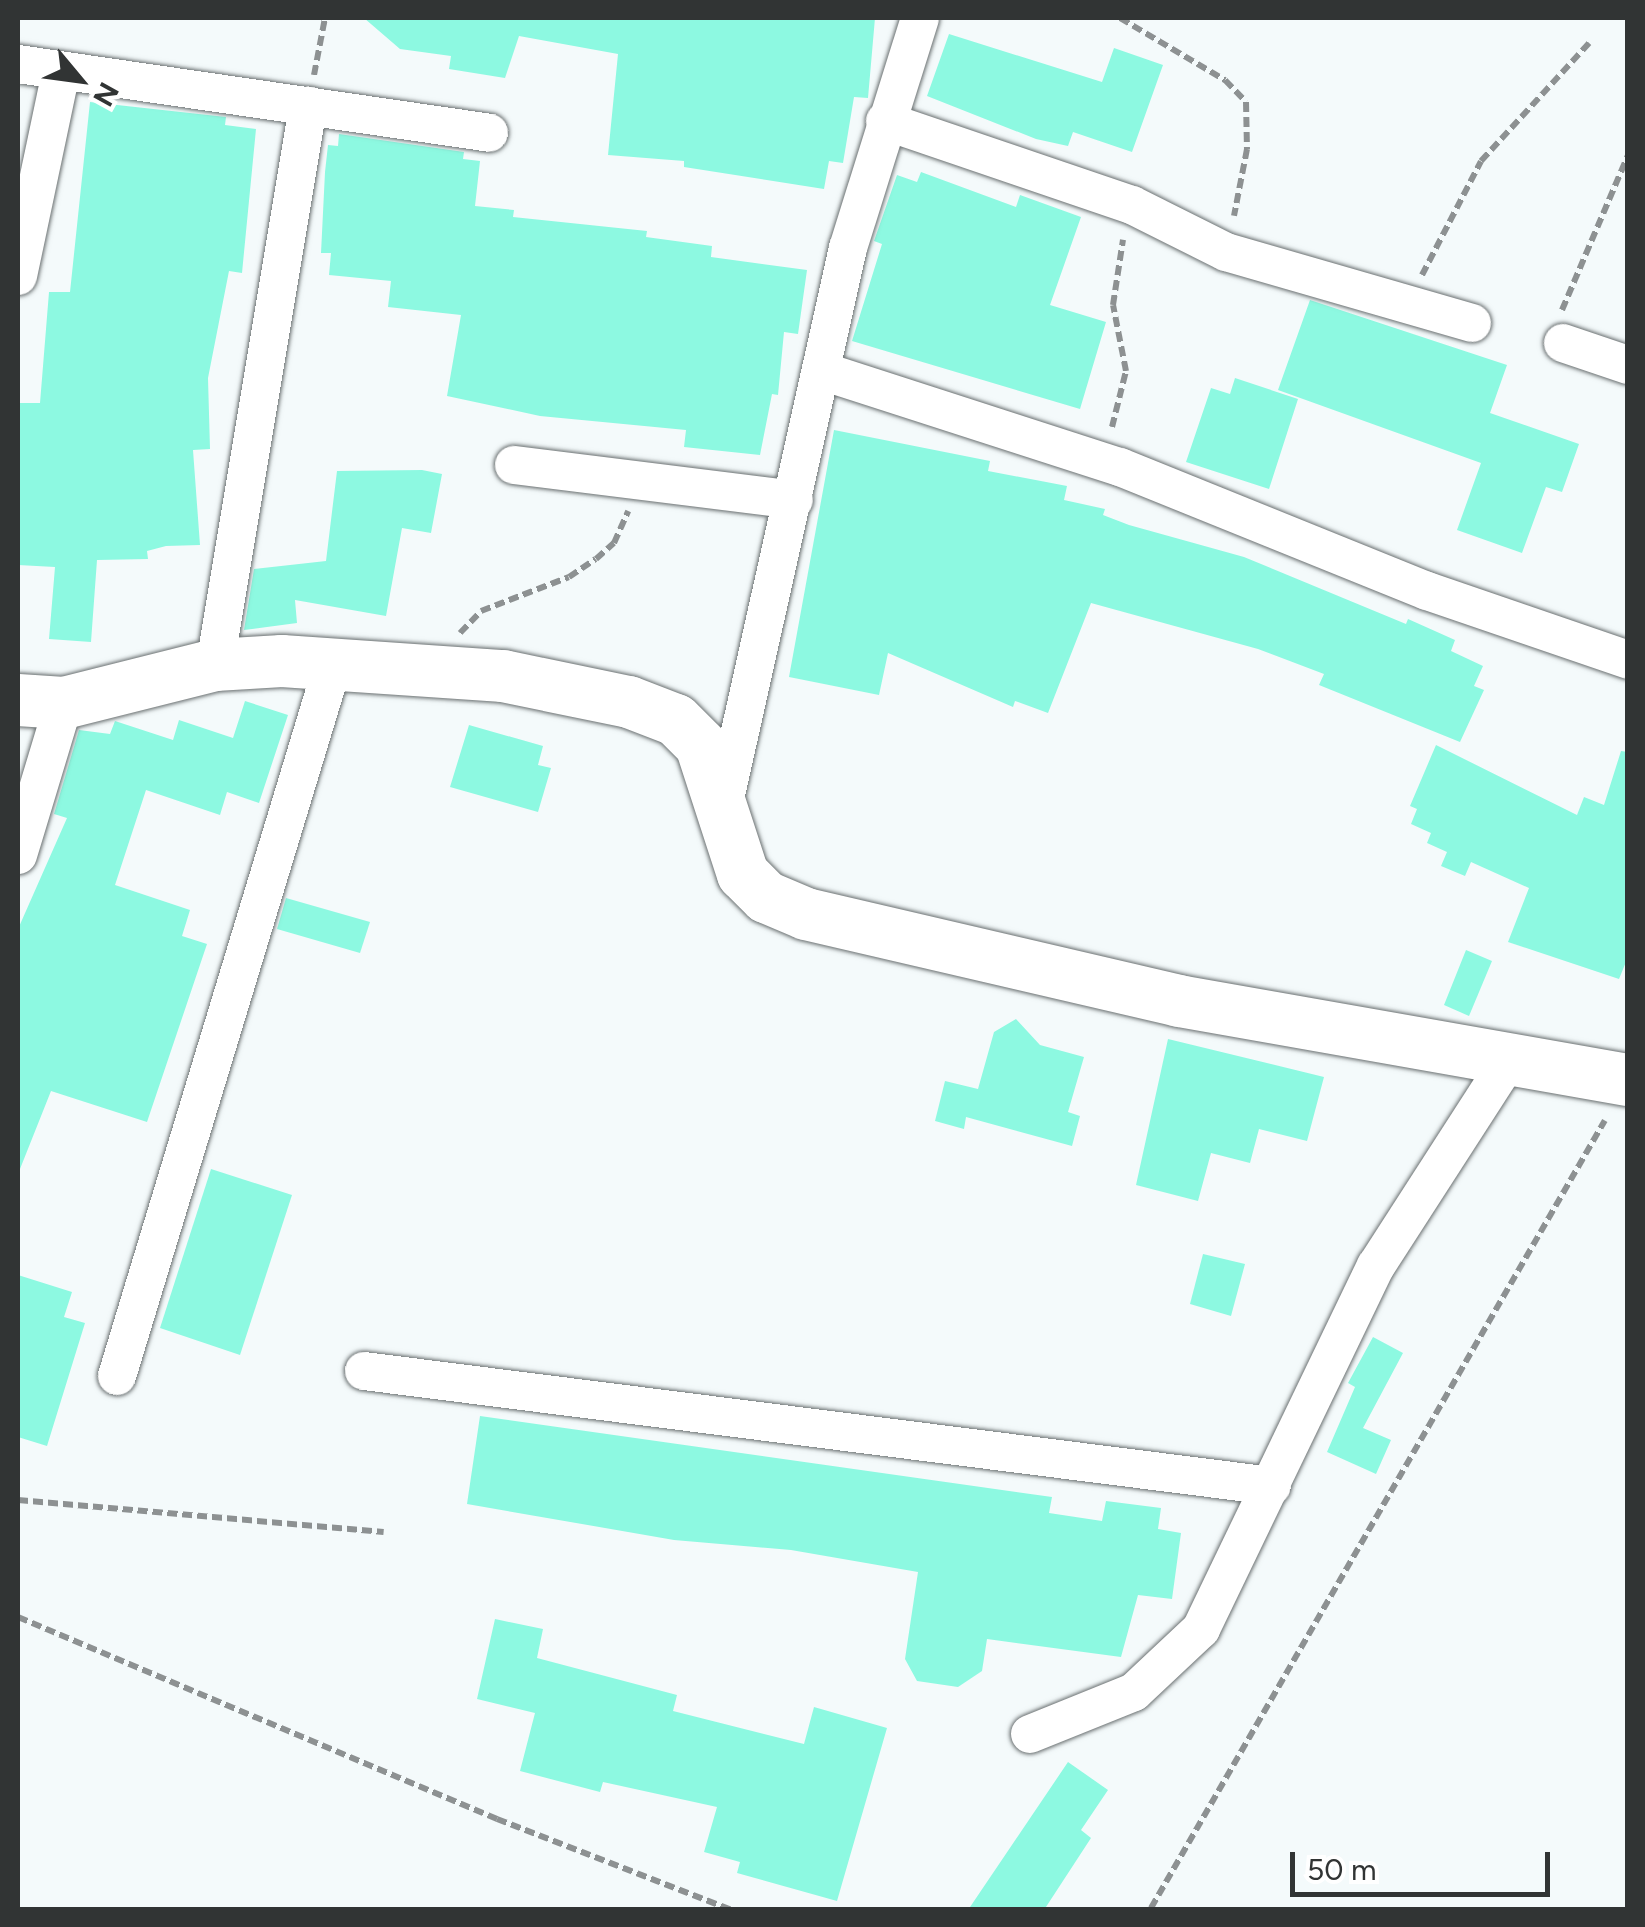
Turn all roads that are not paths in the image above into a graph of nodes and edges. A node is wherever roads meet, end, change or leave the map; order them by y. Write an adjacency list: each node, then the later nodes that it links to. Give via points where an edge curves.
1 (920, 18): 5 (street)
2 (18, 64): 3 (street)
3 (61, 72): 4 (street); 7 (street)
4 (308, 106): 6 (street); 16 (street)
5 (885, 121): 8 (street, via 1132,205 1226,252); 11 (street)
6 (489, 133)
7 (18, 276)
8 (1472, 323)
9 (1571, 346): 10 (street)
10 (1628, 365)
11 (822, 370): 13 (street); 14 (street, via 1120,467 1427,590)
12 (514, 465): 13 (street)
13 (794, 500): 18 (street)
14 (1628, 660)
15 (334, 662): 16 (street); 18 (street, via 460,672 662,712 701,745); 23 (street)
16 (215, 665): 17 (street)
17 (41, 701): 19 (street)
18 (723, 808): 20 (street, via 737,859 757,891 836,925 1178,1001)
19 (18, 855)
20 (1508, 1061): 21 (street); 24 (street, via 1376,1266)
21 (1628, 1080)
22 (364, 1371): 24 (street)
23 (117, 1376)
24 (1272, 1486): 25 (street, via 1187,1648 1110,1706)
25 (1030, 1734)

